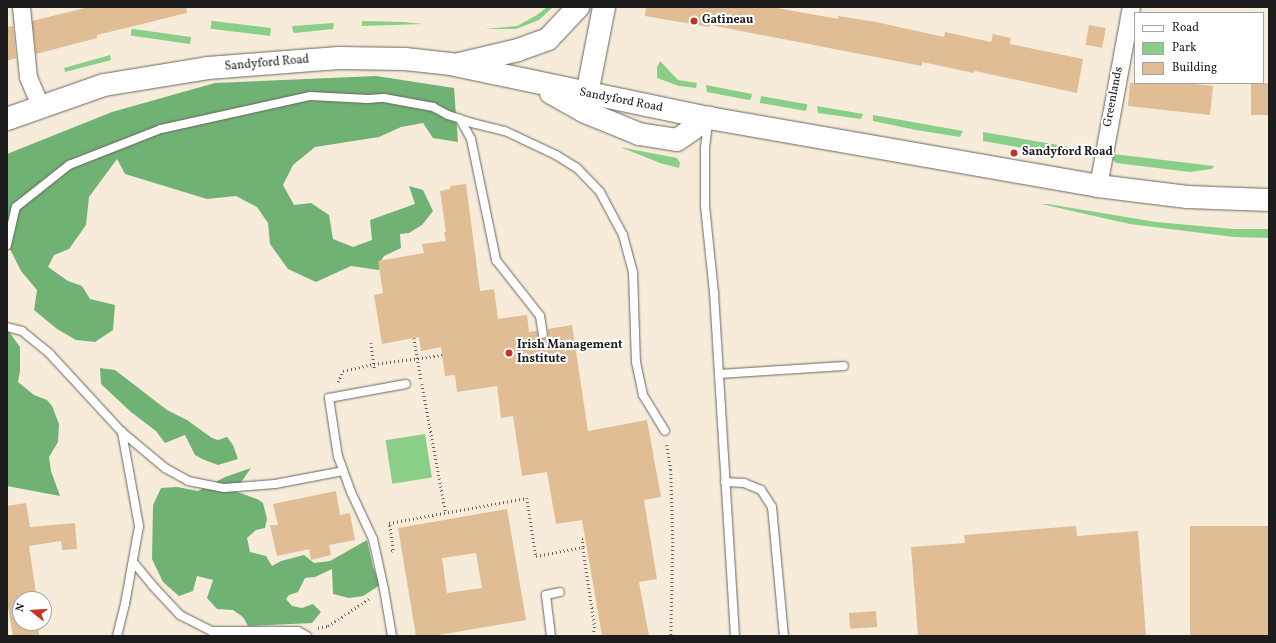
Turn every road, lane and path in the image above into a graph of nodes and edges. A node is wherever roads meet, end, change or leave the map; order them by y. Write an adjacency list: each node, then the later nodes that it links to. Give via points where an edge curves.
1 (21, 7): 8 (street, via 28,77)
2 (578, 7): 5 (main road, via 548,39 518,50)
3 (604, 7): 7 (main road)
4 (1131, 7): 12 (street, Greenlands)
5 (454, 66): 6 (main road, Sandyford Road); 8 (main road, Sandyford Road, via 405,59 339,58 208,68 104,85)
6 (533, 83): 7 (main road, Sandyford Road); 9 (main road, Sandyford Road, via 583,111 639,134 677,140)
7 (587, 94): 9 (main road, Sandyford Road)
8 (41, 106): 10 (main road, Sandyford Road)
9 (709, 118): 12 (main road, Sandyford Road); 24 (lane, via 705,150 706,206)
10 (7, 119)
11 (460, 119): 14 (lane, via 433,107 400,100 310,96 161,130 69,165 16,207); 16 (lane, via 470,139 496,260 540,316); 27 (lane, via 505,131 556,155 577,168 600,192 623,235 632,272 636,362 643,395)
12 (1098, 186): 13 (main road, Sandyford Road, via 1186,197)
13 (1269, 200)
14 (7, 245)
15 (7, 327): 28 (lane, via 22,331 49,353)
16 (543, 334)
17 (414, 338): 20 (path)
18 (371, 343): 21 (path)
19 (442, 355): 20 (path)
20 (417, 359): 21 (path); 31 (path)
21 (374, 364): 23 (path); 26 (path, via 343,371)
22 (844, 366): 24 (lane)
23 (375, 370)
24 (719, 374): 30 (lane)
25 (406, 384): 26 (lane)
26 (329, 398): 29 (lane, via 338,457)
27 (665, 430): 44 (path, via 671,470 672,502)
28 (122, 432): 29 (lane, via 165,468 188,481 224,488 275,484); 35 (lane, via 139,526)
29 (343, 470): 36 (lane, via 373,539)
30 (725, 482): 45 (lane); 46 (lane, via 744,483 761,490 772,507)
31 (446, 513): 33 (path, via 527,498 536,556); 34 (path, via 389,523)
32 (586, 538): 33 (path, via 582,539)
33 (583, 548): 43 (path, via 595,627)
34 (394, 550)
35 (133, 562): 38 (lane, via 180,614 212,631); 39 (lane, via 126,604)
36 (384, 589): 38 (path, via 328,626); 41 (lane)
37 (560, 592): 42 (lane, via 546,595)
38 (298, 631): 40 (lane)
39 (117, 636)
40 (307, 636)
41 (392, 636)
42 (551, 636)
43 (593, 636)
44 (671, 636)
45 (735, 636)
46 (784, 636)

